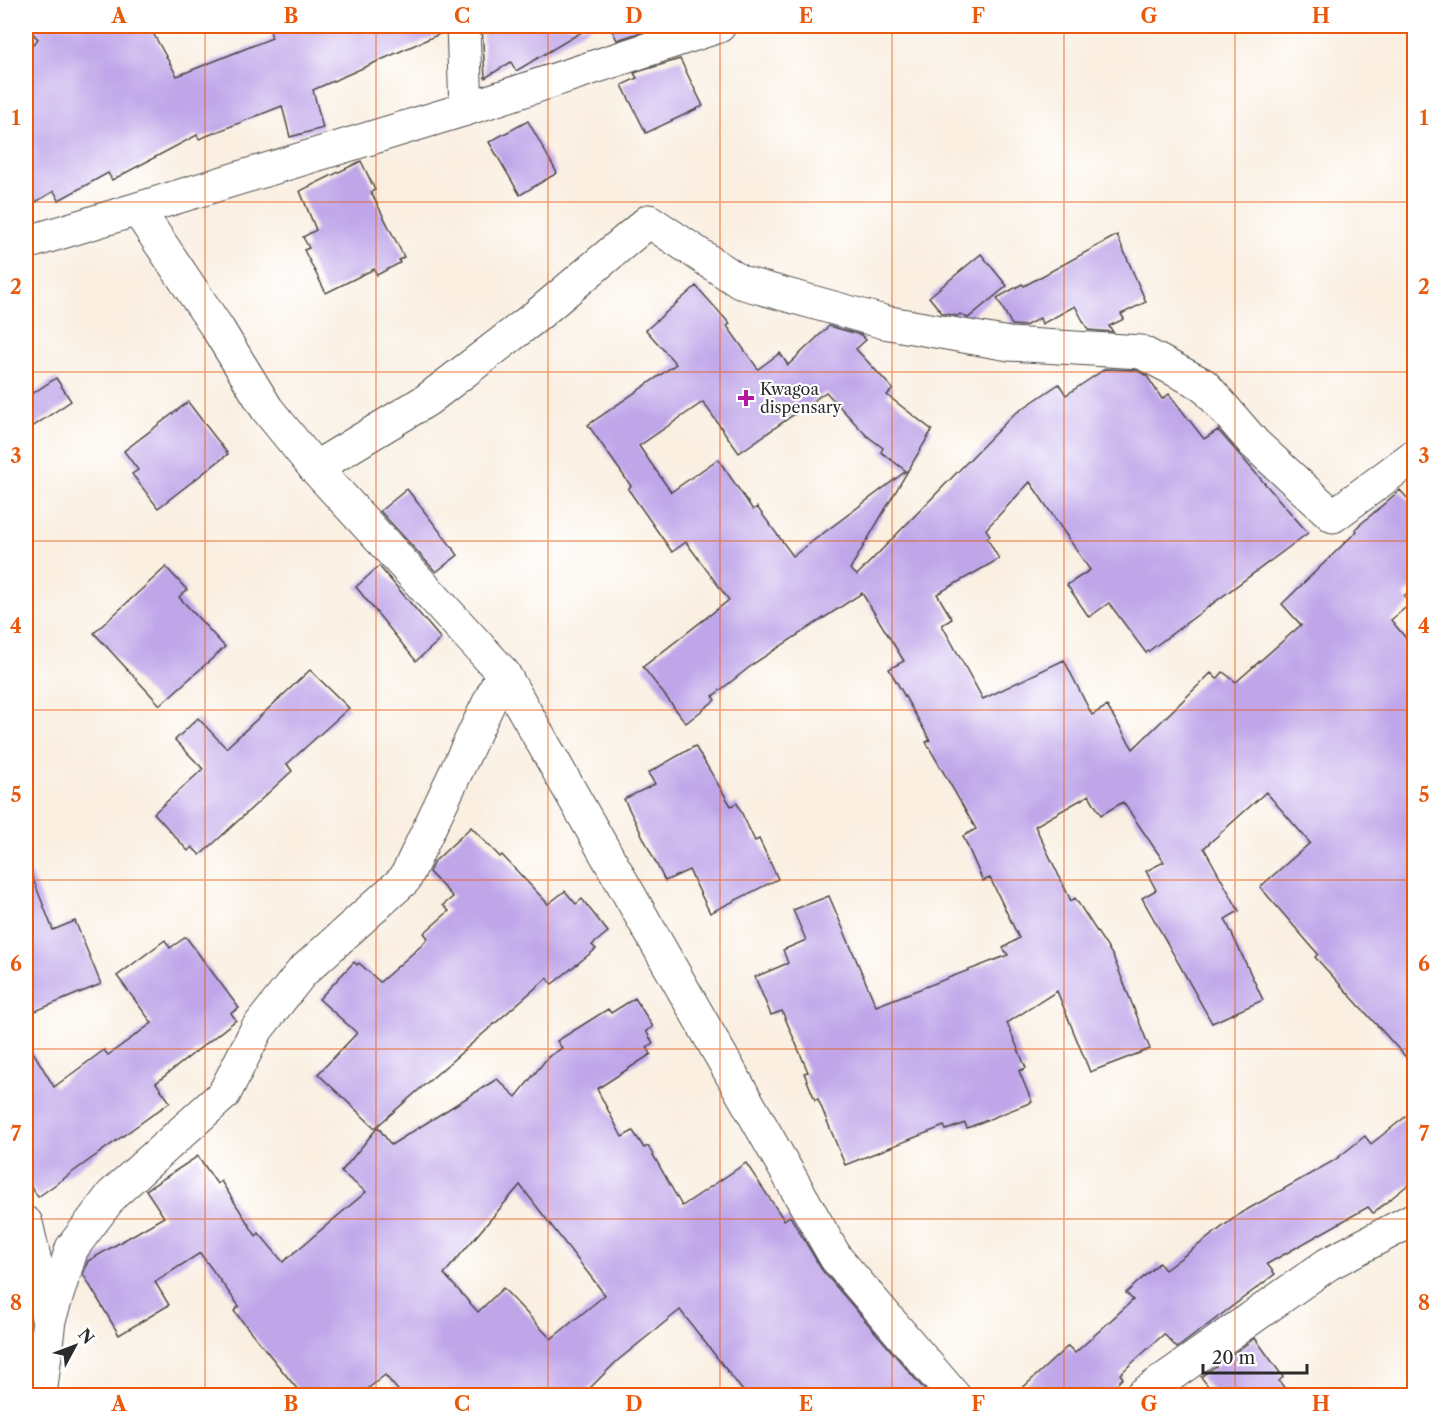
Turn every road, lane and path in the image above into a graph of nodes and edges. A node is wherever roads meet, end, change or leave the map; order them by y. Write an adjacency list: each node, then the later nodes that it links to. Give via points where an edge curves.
1 (463, 26): 3 (street)
2 (719, 26): 3 (street)
3 (466, 109): 4 (street)
4 (138, 210): 5 (street); 7 (street, via 267,409)
5 (26, 243)
6 (1414, 456): 7 (street, via 1333,516 1254,443 1204,385 1141,352 1009,344 885,322 740,282 649,221 535,317 427,400)
7 (315, 468): 8 (street)
8 (503, 673): 11 (street, via 405,879 302,972 257,1029 224,1094 112,1195 72,1248); 13 (street, via 836,1258)
9 (1414, 1220): 14 (street, via 1328,1264)
10 (26, 1223): 11 (street)
11 (49, 1320): 12 (street)
12 (40, 1395)
13 (954, 1395)
14 (1141, 1395)

